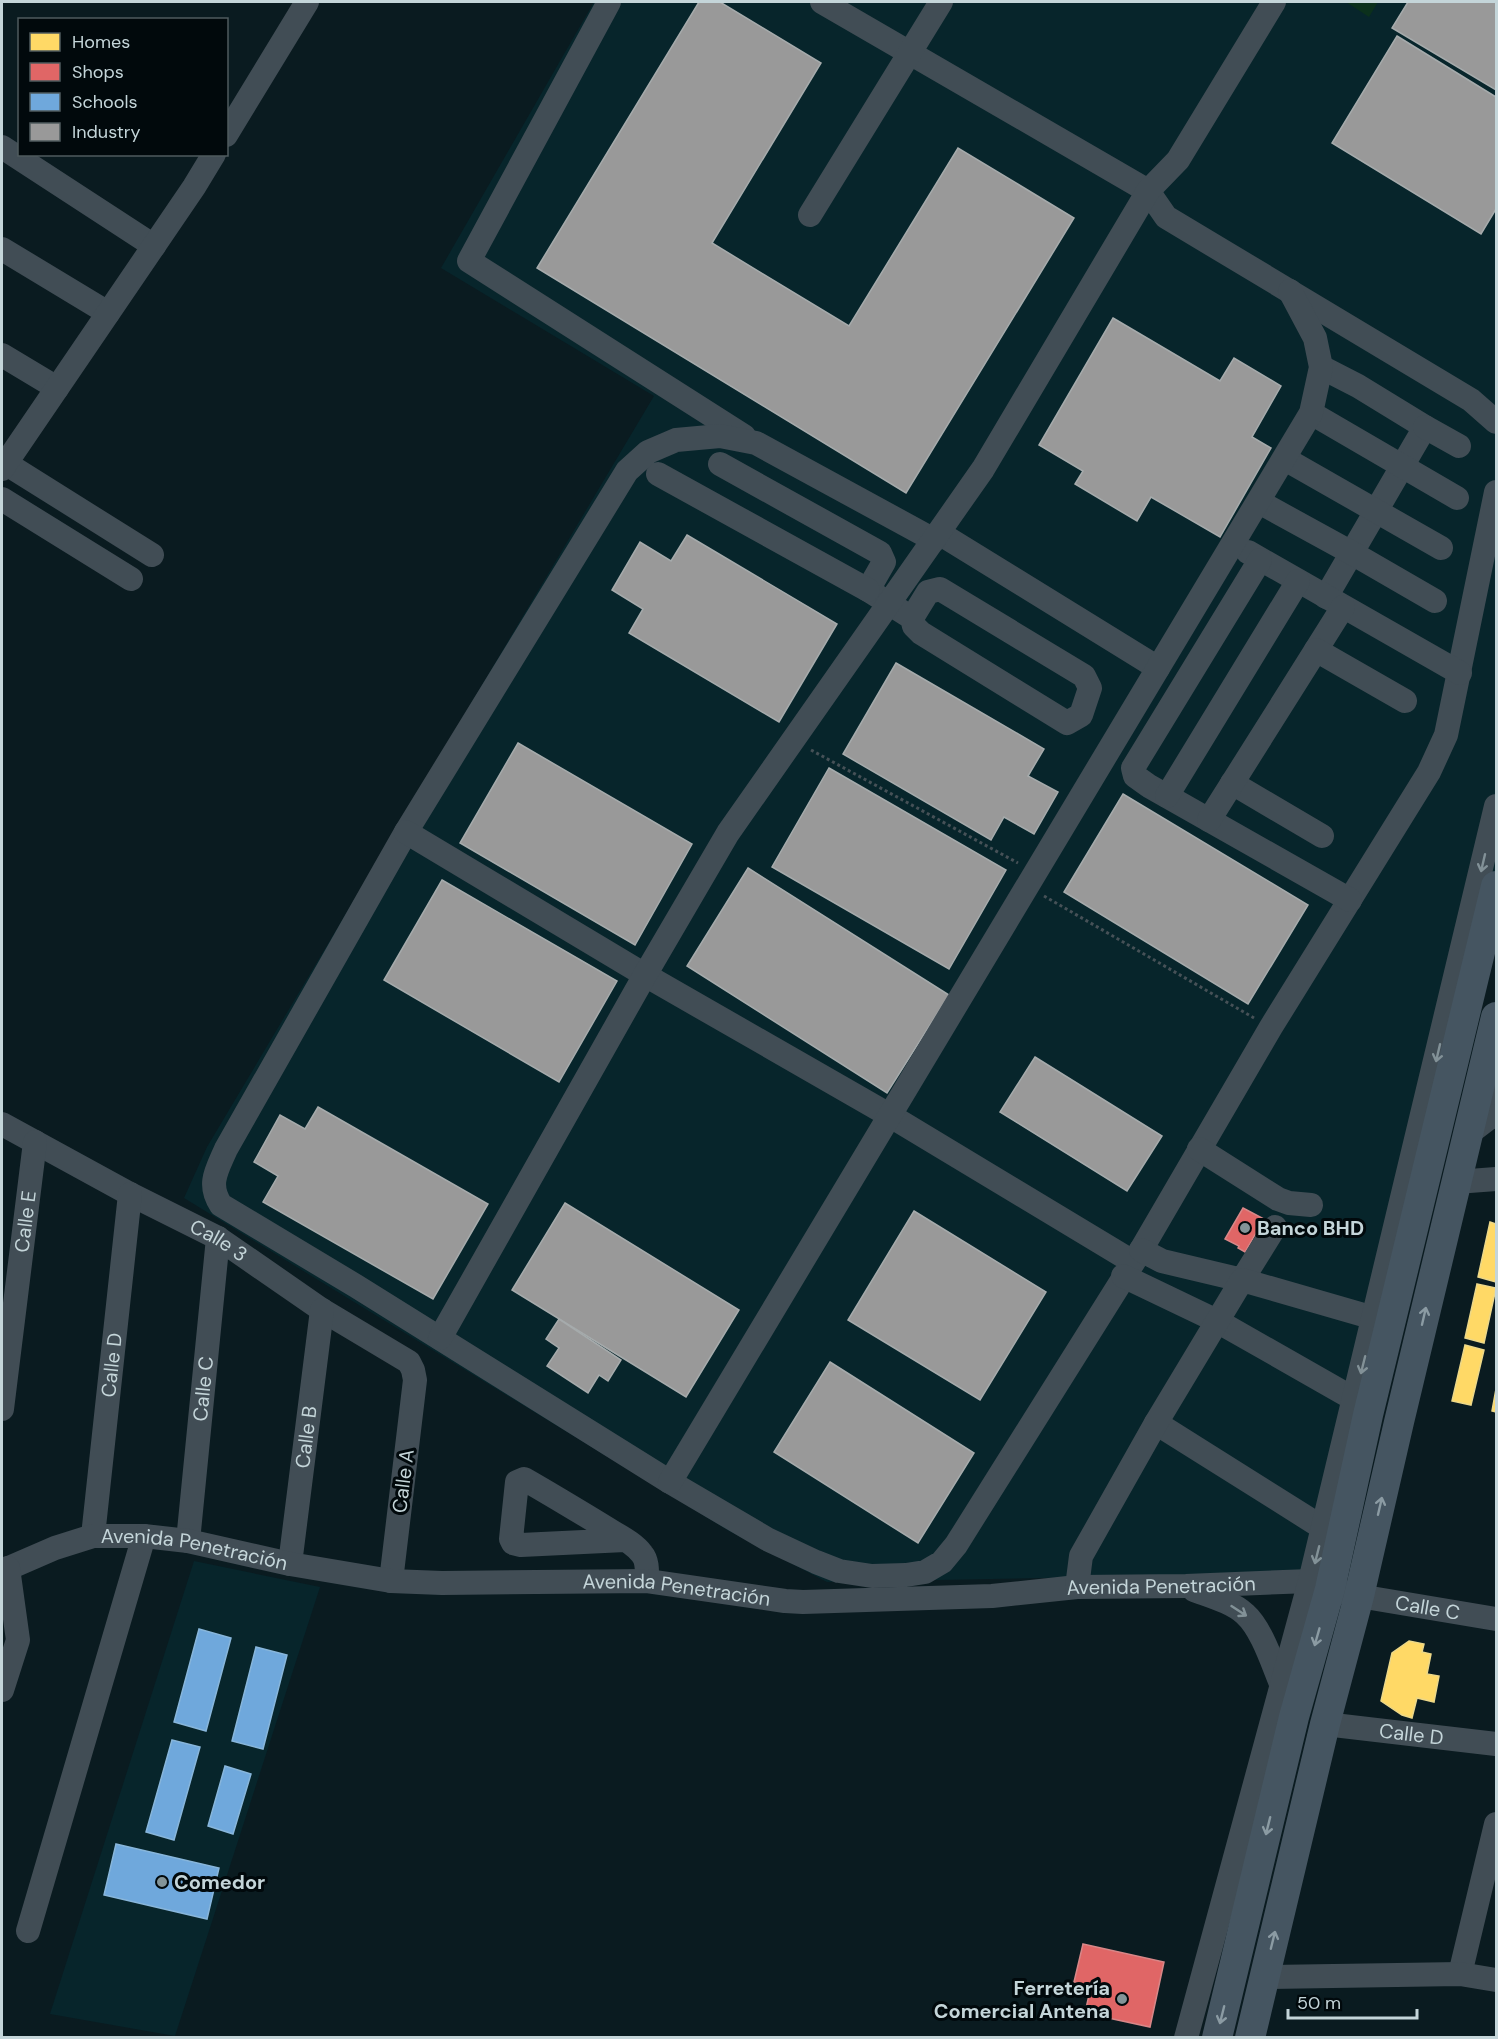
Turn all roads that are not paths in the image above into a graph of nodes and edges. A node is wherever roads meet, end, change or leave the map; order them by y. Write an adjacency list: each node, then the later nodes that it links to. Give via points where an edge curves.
1 (307, 2): 7 (street)
2 (609, 2): 22 (street, via 469,261)
3 (822, 2): 6 (street)
4 (941, 2): 6 (street)
5 (1274, 2): 10 (street, via 1179,160)
6 (909, 53): 10 (street); 11 (street)
7 (228, 132)
8 (2, 147): 12 (street)
9 (213, 156): 12 (street)
10 (1148, 191): 14 (street, via 1166,217); 34 (street, via 983,469)
11 (810, 216)
12 (154, 246): 15 (street)
13 (2, 249): 15 (street)
14 (1290, 291): 17 (street, via 1315,338); 20 (street, via 1471,400)
15 (108, 313): 18 (street)
16 (2, 355): 18 (street)
17 (1322, 367): 19 (street); 21 (street)
18 (57, 387): 26 (street)
19 (1311, 413): 24 (street); 27 (street)
20 (1497, 422)
21 (1425, 427): 23 (street); 27 (street)
22 (756, 443): 34 (street); 55 (street, via 720,436 676,440 648,452 627,471)
23 (1459, 446)
24 (1285, 459): 32 (street); 33 (street)
25 (720, 464): 42 (street, via 880,553 884,562)
26 (3, 465): 38 (street)
27 (1403, 466): 30 (street); 33 (street)
28 (658, 474): 42 (street)
29 (1497, 492): 49 (street)
30 (1457, 498)
31 (2, 499): 40 (street)
32 (1259, 502): 35 (street); 37 (street)
33 (1376, 511): 36 (street); 37 (street)
34 (936, 537): 45 (street); 48 (street)
35 (1234, 544): 39 (street); 48 (street)
36 (1441, 548)
37 (1352, 553): 43 (street); 44 (street)
38 (152, 555)
39 (1260, 560): 41 (street); 52 (street, via 1133,768 1135,776)
40 (131, 579)
41 (1298, 582): 44 (street); 52 (street)
42 (868, 590): 45 (street)
43 (1435, 601)
44 (1335, 602): 47 (street); 49 (street)
45 (889, 604): 46 (street); 59 (street, via 729,833)
46 (912, 618): 46 (street, via 928,592 940,589 1084,676 1090,688 1081,715 1067,723 921,633)
47 (1316, 650): 50 (street); 51 (street)
48 (1158, 668): 62 (street)
49 (1460, 673): 58 (street, via 1446,735 1429,772)
50 (1405, 701)
51 (1232, 783): 54 (street); 56 (street)
52 (1167, 796): 54 (street)
53 (1497, 806): 76 (street, one-way to 76)
54 (1209, 820): 58 (street)
55 (406, 832): 59 (street); 78 (street, via 226,1149 215,1173 213,1193 220,1205)
56 (1322, 836)
57 (1497, 886): 93 (main road, via 1368,1415)
58 (1350, 900): 66 (street)
59 (645, 975): 62 (street); 78 (street)
60 (1497, 1017): 63 (main road)
61 (1497, 1084): 63 (street)
62 (890, 1115): 73 (street); 83 (street)
63 (1485, 1122): 68 (main road)
64 (2, 1124): 65 (street, Calle 3)
65 (35, 1142): 69 (street, Calle 3); 81 (street, Calle E)
66 (1199, 1149): 70 (street, via 1278,1199); 73 (street)
67 (1497, 1179): 68 (street)
68 (1456, 1182): 96 (main road, one-way to 68)
69 (130, 1194): 72 (street, Calle 3); 85 (street, Calle D)
70 (1311, 1206)
71 (1275, 1227): 74 (street)
72 (218, 1238): 75 (street, Calle 3); 88 (street, Calle C)
73 (1132, 1263): 74 (street, via 1162,1261); 77 (street); 83 (street, via 956,1545 942,1562 925,1572 872,1576 838,1571 767,1539)
74 (1242, 1280): 76 (street); 77 (street)
75 (322, 1310): 79 (street, Calle 3, via 409,1362); 89 (street, Calle B)
76 (1374, 1318): 80 (street, one-way to 80)
77 (1217, 1321): 80 (street); 82 (street)
78 (440, 1338): 83 (street)
79 (415, 1380): 91 (street, Calle A)
80 (1354, 1399): 84 (street)
81 (2, 1409)
82 (1156, 1423): 84 (street); 95 (street, via 1081,1556)
83 (670, 1482)
84 (1323, 1528): 93 (street, one-way to 93)
85 (93, 1536): 86 (street, Avenida Penetración); 90 (street, Avenida Penetración)
86 (144, 1536): 88 (street, Avenida Penetración); 103 (street)
87 (625, 1540): 92 (street, via 643,1555)
88 (188, 1541): 89 (street, Avenida Penetración)
89 (290, 1564): 91 (street, Avenida Penetración)
90 (5, 1569): 99 (street, via 18,1640)
91 (391, 1581): 92 (street, Avenida Penetración)
92 (647, 1581): 95 (street, Avenida Penetración, via 803,1602 992,1596)
93 (1320, 1585): 94 (street, Avenida Penetración); 96 (street, Avenida Penetración); 98 (street); 108 (main road, one-way to 108, via 1294,1717)
94 (1186, 1586): 95 (street, Avenida Penetración); 98 (street, one-way to 98, via 1246,1614 1257,1628)
95 (1077, 1587)
96 (1359, 1596): 97 (street, Calle C); 100 (main road)
97 (1497, 1619)
98 (1282, 1686): 107 (street)
99 (2, 1690)
100 (1325, 1724): 101 (street, Calle D); 105 (main road, one-way to 100)
101 (1497, 1744)
102 (1497, 1824): 104 (street)
103 (28, 1931)
104 (1460, 1974): 105 (street); 106 (street)
105 (1264, 1977): 109 (main road)
106 (1497, 1980)
107 (1186, 2037)
108 (1217, 2037)
109 (1250, 2037)

